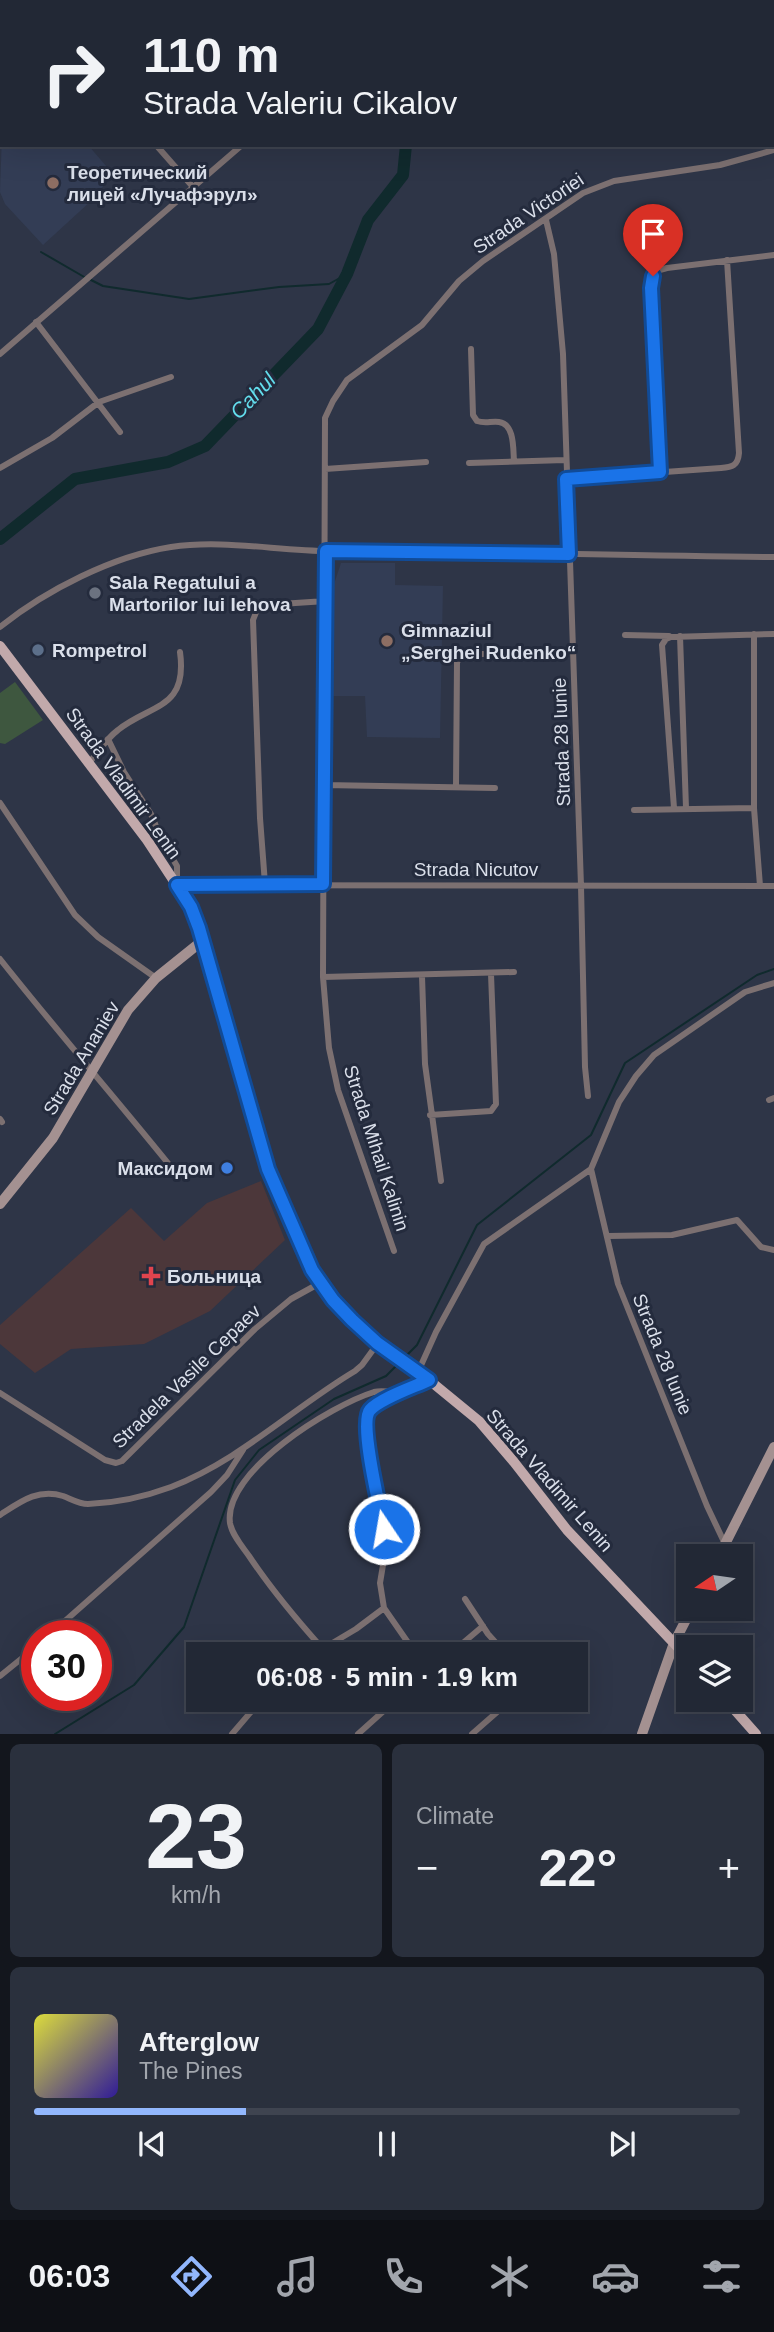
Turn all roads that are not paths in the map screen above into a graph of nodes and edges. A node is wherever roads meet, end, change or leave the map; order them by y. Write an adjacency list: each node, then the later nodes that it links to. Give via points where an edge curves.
1 (158, 147): 4 (street)
2 (240, 147): 4 (street)
3 (774, 150): 5 (street, Strada Victoriei, via 720,165 603,183)
4 (193, 187): 8 (street)
5 (546, 220): 12 (street, Strada Victoriei, via 467,274 422,325); 15 (street, Strada 28 Iunie, via 554,254 563,354)
6 (774, 254): 7 (street)
7 (727, 260): 21 (street, via 667,268 653,276); 21 (street, via 737,464)
8 (36, 322): 10 (street); 13 (street)
9 (471, 349): 16 (street, via 473,415 484,423 506,424)
10 (0, 354)
11 (171, 377): 13 (street)
12 (342, 387): 20 (street, Strada Mihail Kalinin, via 325,418)
13 (99, 402): 14 (street); 19 (street, via 52,438)
14 (120, 432)
15 (565, 460): 16 (street); 22 (street, Strada 28 Iunie)
16 (514, 461): 18 (street)
17 (426, 462): 20 (street)
18 (469, 463)
19 (0, 468)
20 (325, 469): 23 (street, Strada Mihail Kalinin)
21 (660, 472): 22 (street)
22 (566, 479): 24 (street, Strada 28 Iunie)
23 (326, 551): 24 (street); 26 (street, Strada Mihail Kalinin); 27 (street, via 218,545 159,549 65,585)
24 (569, 554): 25 (street); 49 (street, Strada 28 Iunie)
25 (774, 557)
26 (326, 601): 38 (street, Strada Mihail Kalinin); 46 (street, via 265,605 253,620)
27 (0, 627)
28 (754, 634): 29 (street); 32 (street); 44 (street)
29 (774, 634)
30 (625, 635): 31 (street)
31 (671, 636): 32 (street); 42 (street, via 662,645)
32 (680, 636): 43 (street)
33 (0, 646): 37 (main road, Strada Vladimir Lenin)
34 (180, 653): 36 (street, via 181,674 167,703)
35 (483, 654): 39 (street, via 462,655 457,662)
36 (108, 738): 37 (street); 48 (street, via 177,866)
37 (89, 763): 48 (main road, Strada Vladimir Lenin)
38 (324, 785): 39 (street); 47 (street, Strada Mihail Kalinin)
39 (456, 787): 40 (street)
40 (495, 789)
41 (0, 803): 58 (street, via 75,915)
42 (674, 808): 43 (street); 45 (street)
43 (686, 808): 44 (street)
44 (754, 808): 50 (street)
45 (634, 810)
46 (265, 884): 47 (street, Strada Nicutov); 48 (street, Strada Nicutov)
47 (323, 884): 49 (street, Strada Nicutov); 57 (street, Strada Mihail Kalinin)
48 (177, 885): 52 (main road, Strada Vladimir Lenin, via 191,907)
49 (581, 886): 50 (street, Strada Nicutov); 61 (street, Strada 28 Iunie)
50 (760, 886): 51 (street, Strada Nicutov)
51 (774, 886)
52 (202, 941): 58 (street, Strada Ananiev); 70 (main road, Strada Vladimir Lenin, via 272,1182)
53 (0, 959): 60 (street)
54 (514, 972): 55 (street)
55 (491, 974): 56 (street); 62 (street, via 496,1104 491,1111)
56 (422, 976): 57 (street); 62 (street)
57 (323, 977): 69 (street, Strada Mihail Kalinin, via 338,1090)
58 (156, 978): 60 (street, Strada Ananiev, via 128,1010)
59 (774, 983): 63 (street, via 745,992 654,1055 619,1102)
60 (93, 1070): 64 (street); 66 (street, Strada Ananiev, via 53,1138)
61 (588, 1096)
62 (430, 1115): 65 (street)
63 (591, 1169): 67 (street, Strada 28 Iunie); 72 (street, via 484,1244)
64 (176, 1172)
65 (441, 1181)
66 (0, 1204)
67 (608, 1236): 68 (street, via 672,1235 737,1220 761,1247); 81 (street, Strada 28 Iunie, via 618,1284)
68 (774, 1250)
69 (394, 1251)
70 (320, 1283): 71 (main road, Strada Vladimir Lenin); 75 (street, Stradela Vasile Cepaev, via 291,1299 255,1329 122,1461 110,1462)
71 (380, 1345): 72 (main road, Strada Vladimir Lenin); 79 (street, via 355,1371)
72 (416, 1371): 73 (main road, Strada Vladimir Lenin)
73 (429, 1380): 74 (street); 92 (main road, Strada Vladimir Lenin, via 479,1421 567,1530)
74 (401, 1393): 76 (street, via 376,1391); 77 (street)
75 (0, 1394)
76 (361, 1398): 77 (street); 87 (street, via 313,1422 271,1453 236,1494 230,1515 237,1540)
77 (371, 1408): 83 (street, via 365,1421 386,1547 380,1583)
78 (774, 1447): 81 (street)
79 (244, 1449): 80 (street, via 192,1478 145,1496 85,1504 54,1494 36,1494); 84 (street, via 211,1492)
80 (0, 1516)
81 (724, 1544)
82 (465, 1599): 86 (street)
83 (384, 1608): 88 (street); 89 (street)
84 (66, 1620)
85 (685, 1621): 92 (street)
86 (483, 1626): 90 (street); 91 (street)
87 (317, 1642)
88 (333, 1642)
89 (408, 1642)
90 (464, 1642)
91 (496, 1642)
92 (674, 1643): 102 (street)
93 (21, 1659): 94 (street)
94 (0, 1676)
95 (251, 1712): 99 (street)
96 (383, 1712): 100 (street)
97 (497, 1712): 101 (street)
98 (737, 1712): 103 (main road)
99 (232, 1734)
100 (358, 1734)
101 (472, 1734)
102 (642, 1734)
103 (756, 1734)

